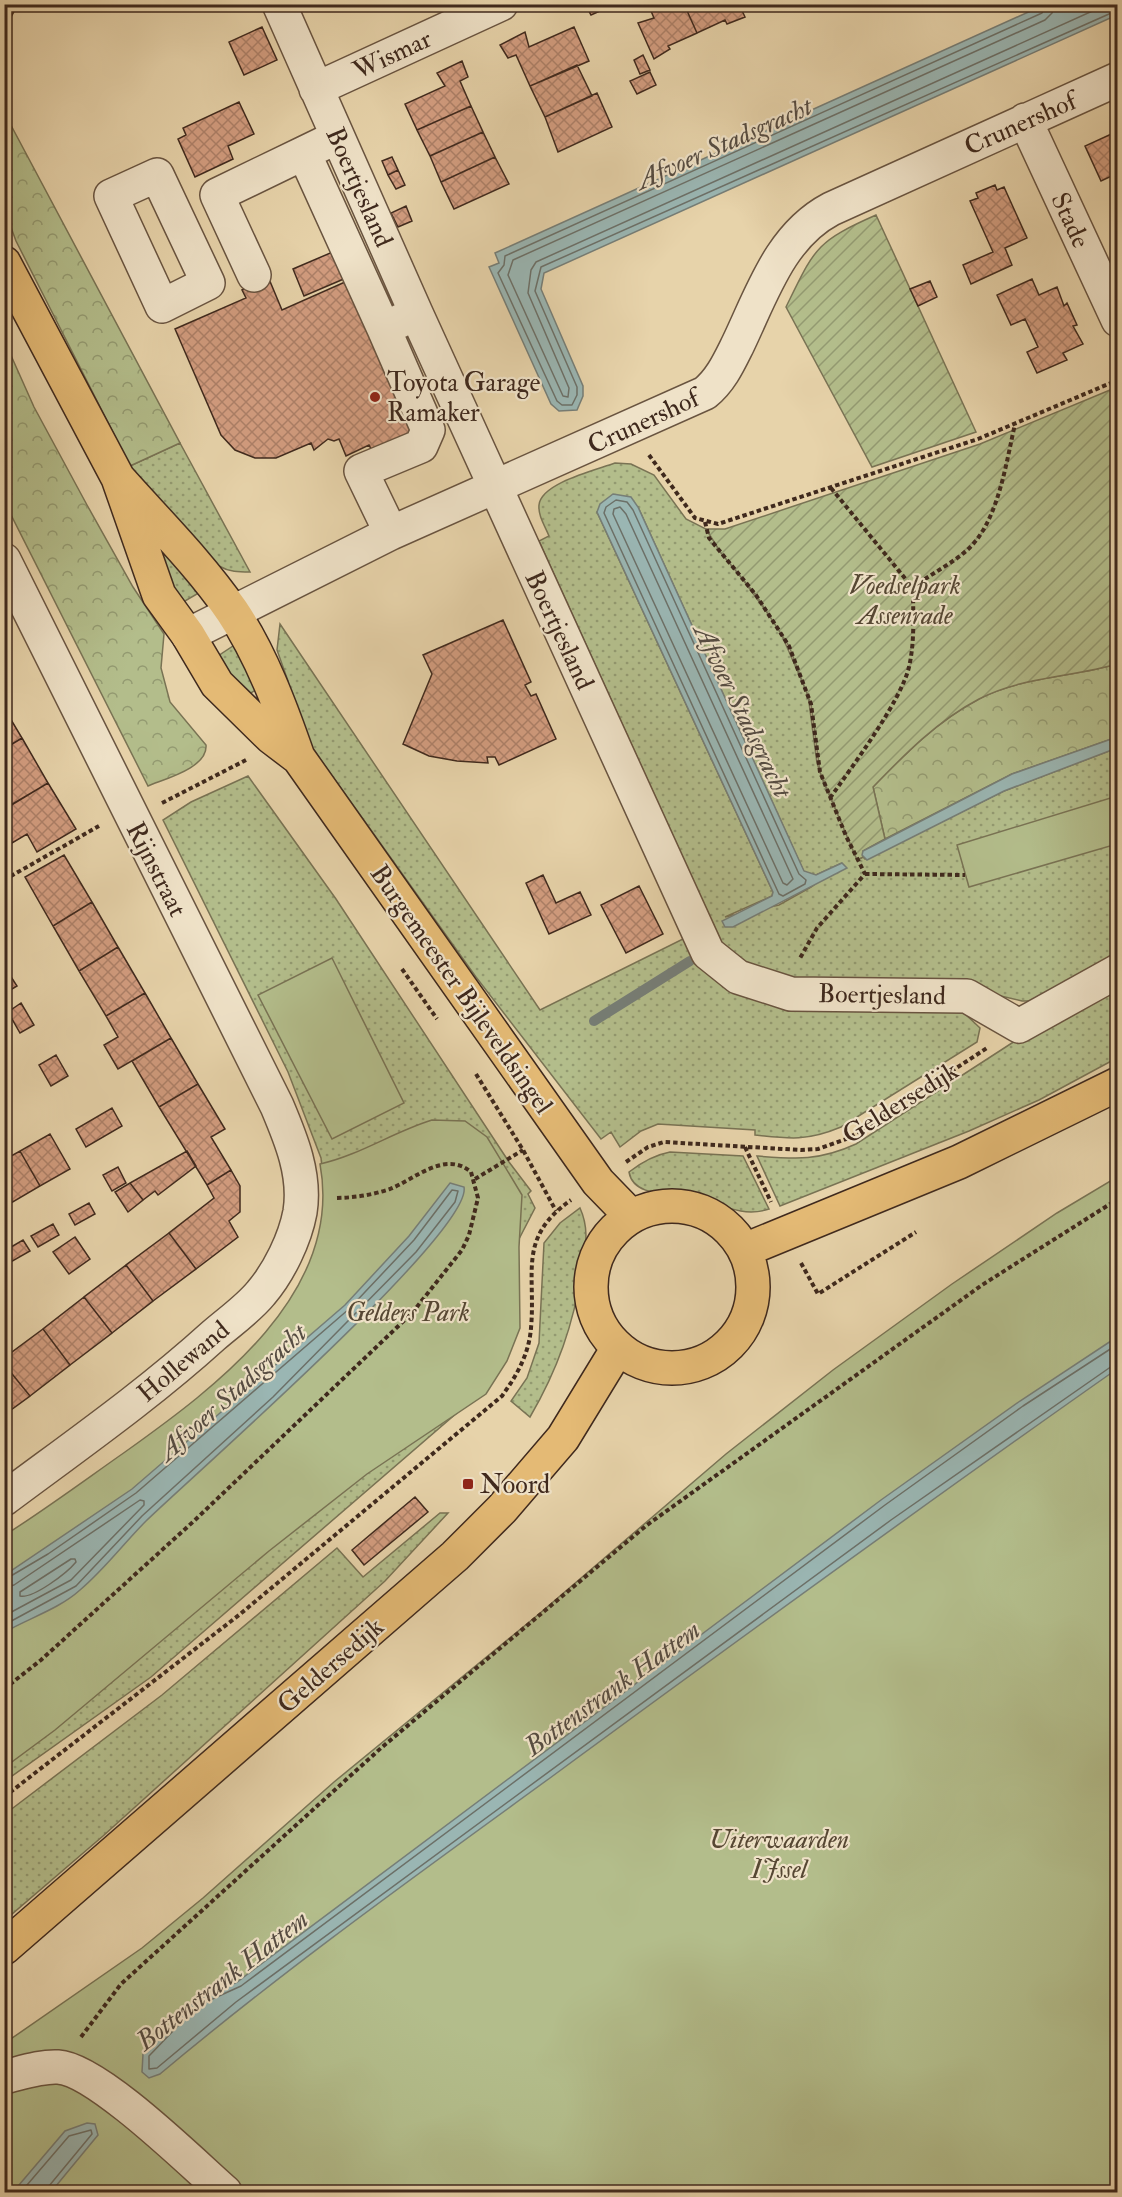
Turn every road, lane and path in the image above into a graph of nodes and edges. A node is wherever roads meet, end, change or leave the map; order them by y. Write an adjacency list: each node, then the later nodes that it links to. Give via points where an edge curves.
1 (279, 4): 4 (street, Boertjesland)
2 (501, 4): 4 (street, Wismar)
3 (1118, 79): 5 (street, Crunershof)
4 (316, 89): 6 (street, Boertjesland)
5 (1025, 120): 13 (street, Stade); 17 (street, Crunershof, via 831,209 802,228 777,264 714,385 699,397)
6 (337, 136): 7 (street); 12 (street, Boertjesland)
7 (304, 153): 8 (street, via 218,195); 14 (street)
8 (238, 240): 9 (street); 11 (street)
9 (197, 258)
10 (4, 263): 18 (main road, Burgemeester Bijleveldsingel)
11 (254, 275)
12 (416, 314): 14 (street); 19 (street, Boertjesland)
13 (1118, 320)
14 (384, 329): 22 (street, via 428,430 421,446 361,471)
15 (1118, 380): 16 (path)
16 (1015, 423): 20 (path); 24 (path, via 992,513 982,536)
17 (629, 428): 19 (street, Crunershof); 21 (path, via 682,502 695,518)
18 (118, 478): 25 (main road, Burgemeester Bijleveldsingel, via 192,559); 26 (main road, Burgemeester Bijleveldsingel, via 159,595)
19 (495, 488): 22 (street, Crunershof); 35 (street, Boertjesland, via 708,953 738,977)
20 (831, 488): 21 (path, via 731,521); 24 (path)
21 (705, 522): 29 (path, via 709,538 756,595 793,656 811,704 817,763)
22 (391, 533): 25 (street, Crunershof)
23 (4, 560): 30 (street, Rijnstraat)
24 (913, 588): 29 (path, via 909,669 886,713)
25 (233, 613): 26 (street, Crunershof); 28 (main road, Burgemeester Bijleveldsingel, via 271,687)
26 (188, 635): 28 (main road, Burgemeester Bijleveldsingel, via 217,684 271,737)
27 (243, 750): 30 (path, via 251,757)
28 (298, 757): 39 (main road, Burgemeester Bijleveldsingel)
29 (830, 798): 31 (path)
30 (129, 811): 33 (path); 40 (street, Rijnstraat, via 277,1106 289,1135)
31 (865, 874): 32 (path); 35 (path, via 812,935 799,960)
32 (965, 875)
33 (4, 880)
34 (1118, 971): 36 (street)
35 (791, 994): 36 (street, Boertjesland, via 967,996)
36 (1019, 1026): 39 (path, Geldersedijk, via 849,1138 833,1144 801,1150 664,1142 648,1147)
37 (1118, 1084): 43 (main road, via 959,1162)
38 (475, 1179): 40 (path, via 461,1165 444,1163 372,1194 339,1198); 46 (path, via 477,1210 465,1245 412,1313 195,1520); 47 (path, Burgemeester Bijleveldsingel, via 523,1150 556,1211 536,1237 527,1350 502,1396 239,1615)
39 (598, 1182): 42 (main road, Burgemeester Bijleveldsingel)
40 (301, 1188): 45 (street, Hollewand, via 294,1233 261,1293 122,1412)
41 (1118, 1199): 49 (path, via 982,1285 647,1525 381,1748 121,1984)
42 (631, 1216): 43 (main road, via 662,1206 695,1208 724,1224); 44 (main road, via 603,1242 591,1279 596,1317)
43 (745, 1250): 44 (main road, via 754,1281 749,1313 734,1341 708,1360 677,1369 646,1364)
44 (618, 1348): 48 (main road, Geldersedijk, via 563,1438 455,1556)
45 (4, 1499)
46 (4, 1689)
47 (4, 1797)
48 (4, 1948)
49 (58, 2067): 50 (street); 51 (street, via 81,2072 105,2088)
50 (4, 2077)
51 (225, 2193)

